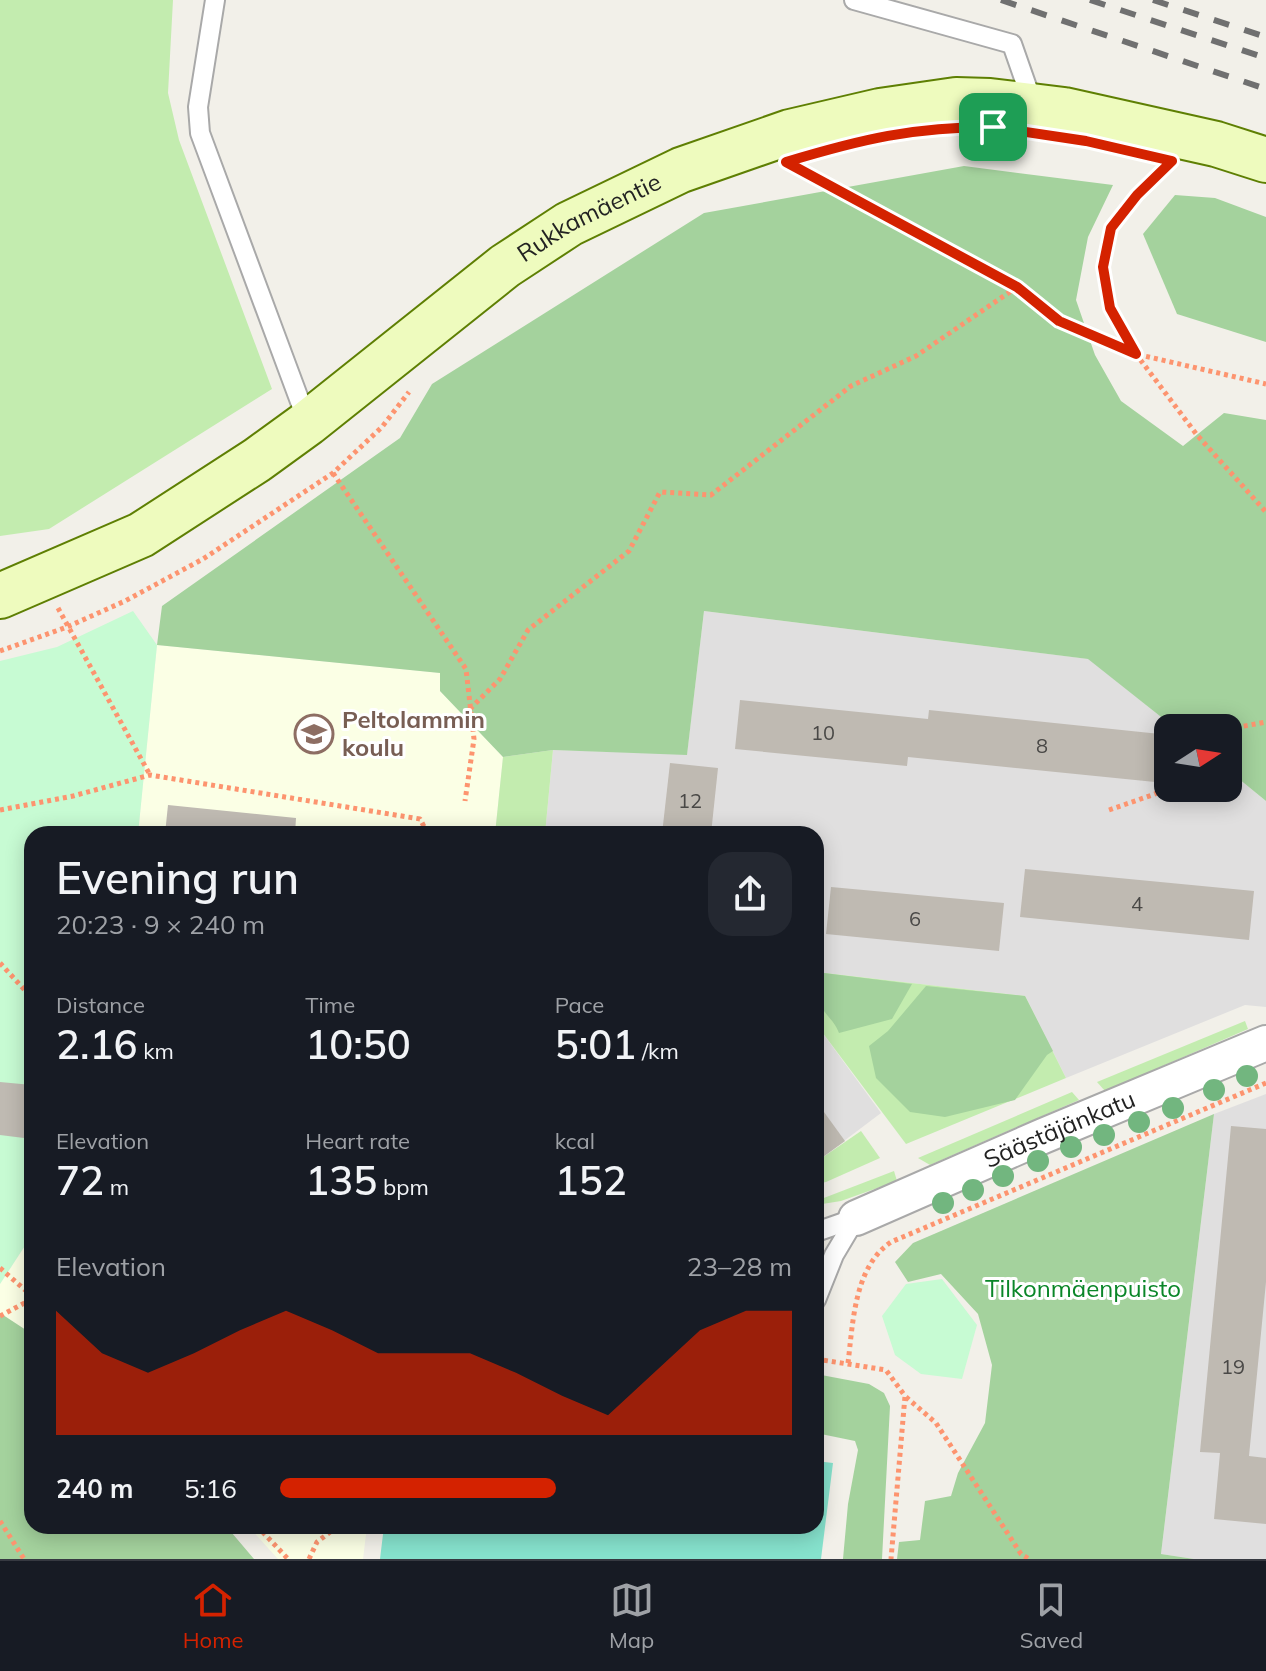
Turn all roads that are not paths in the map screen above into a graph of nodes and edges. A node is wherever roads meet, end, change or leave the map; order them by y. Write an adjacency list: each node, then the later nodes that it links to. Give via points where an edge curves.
1 (215, 0): 5 (lane, via 198,107 200,133)
2 (854, 0): 3 (lane, via 1012,44)
3 (1033, 107): 4 (main road, Rukkamäentie, via 1216,144); 5 (main road, Rukkamäentie, via 956,100 880,111 790,132 681,170 569,224 505,266)
4 (1266, 160)
5 (308, 423): 6 (main road, Rukkamäentie, via 141,535)
6 (0, 596)
7 (1266, 1043): 8 (street, Säästäjänkatu)
8 (856, 1218): 9 (lane); 10 (lane)
9 (824, 1229)
10 (824, 1280)

